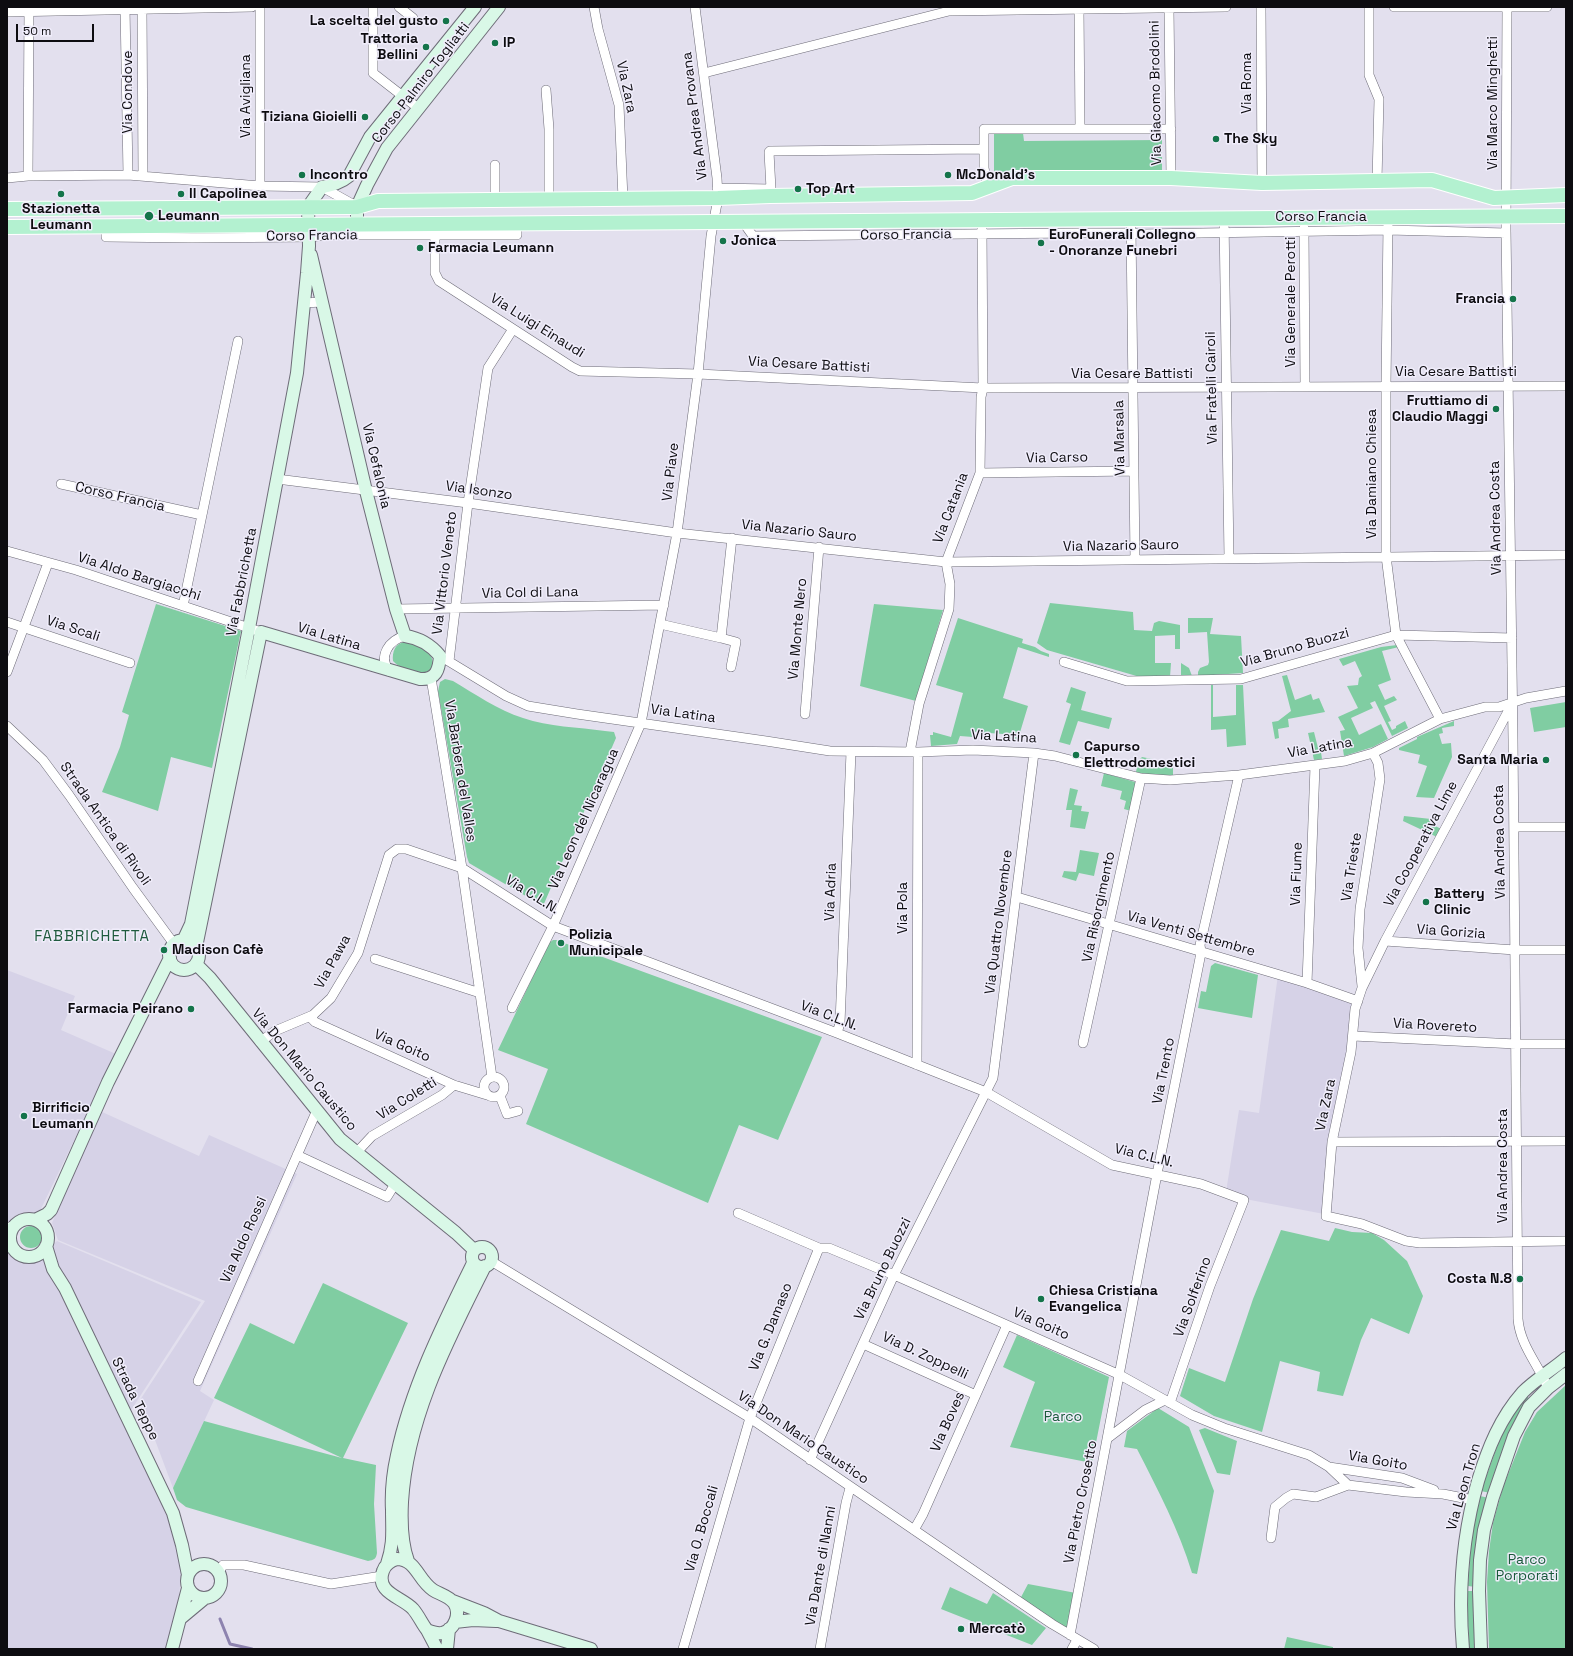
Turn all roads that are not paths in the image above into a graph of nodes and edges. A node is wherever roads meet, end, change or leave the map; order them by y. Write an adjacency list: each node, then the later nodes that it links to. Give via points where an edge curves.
1 (252, 7): 14 (street)
2 (260, 7): 37 (street, Via Avigliana)
3 (373, 7): 24 (street, via 373,73)
4 (399, 7): 21 (street)
5 (475, 7): 24 (street, Corso Palmiro Togliatti)
6 (499, 7): 25 (street, Corso Palmiro Togliatti)
7 (594, 7): 46 (street, Via Zara, via 619,105)
8 (695, 7): 22 (street, Via Andrea Provana)
9 (1226, 7): 16 (street)
10 (1261, 7): 36 (street, Via Roma)
11 (1394, 7): 17 (street)
12 (1547, 7): 17 (street)
13 (125, 8): 14 (street); 18 (street); 30 (street, Via Condove)
14 (142, 8): 32 (street, Via Condove)
15 (1079, 8): 16 (street); 22 (street, via 948,11); 26 (street)
16 (1169, 8): 27 (street, Via Giacomo Brodolini)
17 (1507, 8): 43 (street, Via Marco Minghetti)
18 (29, 9): 20 (street); 31 (street)
19 (1369, 10): 35 (street, via 1369,75 1379,99)
20 (7, 12)
21 (413, 18)
22 (704, 72): 41 (street, Via Andrea Provana)
23 (546, 90): 45 (street)
24 (402, 97): 25 (street); 38 (street, Corso Palmiro Togliatti, via 370,138 349,176 334,184)
25 (418, 108): 48 (street, Corso Palmiro Togliatti, via 387,148)
26 (1080, 129): 27 (street); 28 (street, via 984,129)
27 (1170, 129): 34 (street, Via Giacomo Brodolini)
28 (984, 149): 39 (street); 40 (street, via 770,151)
29 (495, 165): 44 (street)
30 (128, 175): 31 (street); 32 (street)
31 (28, 176): 33 (street)
32 (143, 176): 37 (street)
33 (7, 178)
34 (1170, 178): 36 (main road, Corso Francia); 39 (main road, Corso Francia, via 1012,178)
35 (1377, 181): 36 (main road, Corso Francia); 43 (main road, Corso Francia, via 1432,180 1494,198)
36 (1262, 183)
37 (260, 186): 38 (street)
38 (322, 186): 47 (street); 48 (street, Corso Francia)
39 (988, 188): 40 (main road, Corso Francia, via 972,193)
40 (771, 192): 41 (main road, Corso Francia)
41 (717, 193): 46 (main road, Corso Francia); 55 (street, Via Andrea Provana)
42 (1566, 195): 43 (main road, Corso Francia)
43 (1506, 198): 51 (street, Via Marco Minghetti)
44 (495, 199): 45 (main road, Corso Francia); 48 (main road, Corso Francia, via 378,201)
45 (549, 199): 46 (main road, Corso Francia)
46 (623, 199)
47 (308, 207): 48 (main road, Corso Francia); 50 (main road, Corso Francia); 67 (street)
48 (357, 207): 58 (street, Corso Palmiro Togliatti)
49 (7, 208): 50 (main road, Corso Francia)
50 (35, 209): 61 (street)
51 (1506, 216): 52 (main road, Corso Francia); 56 (main road, Corso Francia); 64 (street, Via Andrea Costa)
52 (1566, 216)
53 (1224, 218): 54 (main road, Corso Francia); 59 (main road, Corso Francia); 65 (street, Via Fratelli Cairoli)
54 (1304, 218): 56 (main road, Corso Francia); 63 (street, Via Generale Perotti)
55 (713, 223): 57 (main road, Corso Francia); 62 (main road, Corso Francia); 72 (street, Via Piave)
56 (1388, 223): 63 (street, Corso Francia); 64 (street, Corso Francia); 74 (street, Via Damiano Chiesa)
57 (517, 224): 58 (main road, Corso Francia); 66 (street, Corso Francia, via 517,235)
58 (356, 225): 67 (main road, Corso Francia)
59 (1132, 226): 62 (main road, Corso Francia); 65 (street, Corso Francia, via 1141,234); 79 (street, Via Marsala)
60 (7, 227): 61 (main road, Corso Francia)
61 (35, 227): 67 (main road, Corso Francia, via 106,232)
62 (982, 227): 78 (street, Via Catania)
63 (1304, 232): 65 (street, Corso Francia); 73 (street, Via Generale Perotti)
64 (1506, 233): 77 (street, Via Andrea Costa)
65 (1225, 234): 76 (street, Via Fratelli Cairoli)
66 (435, 235): 67 (street, Corso Francia); 70 (street, Via Luigi Einaudi, via 435,273 439,281)
67 (309, 236): 68 (street, Via Cefalonia); 69 (street, Via Fabbrichetta)
68 (322, 302): 69 (street); 84 (street, Via Cefalonia)
69 (304, 303): 82 (street, Via Fabbrichetta, via 297,373)
70 (513, 328): 72 (street, Via Luigi Einaudi, via 580,371); 85 (street, Via Vittorio Veneto, via 488,368)
71 (238, 341): 86 (street)
72 (698, 374): 78 (street, Via Cesare Battisti); 87 (street, Via Piave)
73 (1305, 386): 74 (street, Via Cesare Battisti); 76 (street, Via Cesare Battisti)
74 (1386, 386): 77 (street, Via Cesare Battisti); 93 (street, Via Damiano Chiesa)
75 (1566, 386): 77 (street, Via Cesare Battisti)
76 (1226, 387): 79 (street, Via Cesare Battisti); 94 (street, Via Fratelli Cairoli)
77 (1509, 387): 91 (street, Via Andrea Costa)
78 (983, 388): 79 (street, Via Cesare Battisti); 81 (street, Via Catania)
79 (1133, 388): 80 (street, Via Marsala)
80 (1134, 471): 81 (street, Via Carso); 95 (street, Via Marsala)
81 (980, 473): 96 (street, Via Catania)
82 (277, 479): 84 (street, Via Isonzo); 105 (street, Via Fabbrichetta)
83 (61, 484): 86 (street, Corso Francia)
84 (366, 491): 85 (street, Via Isonzo); 101 (street, Via Cefalonia)
85 (468, 503): 87 (street, Via Isonzo); 100 (street, Via Vittorio Veneto)
86 (202, 515): 99 (street)
87 (678, 533): 88 (street, Via Nazario Sauro); 98 (street, Via Piave)
88 (732, 538): 89 (street, Via Nazario Sauro); 109 (street)
89 (819, 547): 96 (street, Via Nazario Sauro); 120 (street, Via Monte Nero)
90 (7, 551): 97 (street, Via Aldo Bargiacchi)
91 (1510, 555): 92 (street, Via Nazario Sauro); 93 (street, Via Nazario Sauro); 110 (street, Via Andrea Costa)
92 (1566, 555)
93 (1386, 556): 94 (street, Via Nazario Sauro); 107 (street, Via Damiano Chiesa)
94 (1229, 558): 95 (street, Via Nazario Sauro)
95 (1135, 560): 96 (street, Via Nazario Sauro)
96 (946, 562): 125 (street, Via Catania, via 950,584 949,609 919,704)
97 (48, 563): 99 (street, Via Aldo Bargiacchi); 104 (street)
98 (664, 605): 100 (street, Via Col di Lana); 103 (street, Via Piave)
99 (183, 606): 105 (street, Via Aldo Bargiacchi)
100 (455, 608): 101 (street, Via Col di Lana); 111 (street, Via Vittorio Veneto)
101 (396, 609): 108 (street, Via Cefalonia)
102 (7, 622): 104 (street, Via Scali)
103 (660, 624): 109 (street); 122 (street, Via Piave)
104 (25, 628): 113 (street, Via Scali); 116 (street)
105 (249, 628): 106 (street, Via Aldo Bargiacchi); 139 (street, Via Fabbrichetta, via 191,924)
106 (261, 632): 115 (street, Via Latina); 140 (street, Via Fabbrichetta)
107 (1396, 635): 110 (street, Via Bruno Buozzi); 112 (street, Via Bruno Buozzi, via 1241,679 1127,681); 121 (street, Via Damiano Chiesa)
108 (405, 636): 111 (street, via 420,640); 115 (street, via 393,641 386,651 385,662)
109 (721, 638): 114 (street, via 736,642)
110 (1512, 638): 119 (street, Via Andrea Costa)
111 (444, 658): 117 (street, via 437,673); 122 (street, Via Latina, via 506,696 528,706)
112 (1064, 662)
113 (130, 663)
114 (731, 667)
115 (389, 671): 117 (street, via 420,680)
116 (7, 672)
117 (431, 678): 134 (street, Via Barbera del Valles)
118 (1566, 691): 119 (street, Via Latina)
119 (1513, 702): 121 (street, Via Latina); 131 (street, Via Andrea Costa); 138 (street, Via Cooperativa Lime)
120 (805, 714)
121 (1440, 719): 127 (street, Via Latina)
122 (641, 723): 124 (street, Via Latina); 137 (street, Via Leon del Nicaragua)
123 (7, 726): 139 (street, Strada Antica di Rivoli, via 43,760 132,888)
124 (851, 752): 125 (street, Via Latina); 153 (street, Via Adria, via 840,1023)
125 (914, 752): 126 (street, Via Latina, via 973,750); 159 (street, Via Pola)
126 (1034, 753): 130 (street, Via Latina); 135 (street, Via Quattro Novembre)
127 (1373, 753): 128 (street, Via Latina); 148 (street, Via Trieste, via 1378,763 1380,779 1360,909 1358,948)
128 (1315, 766): 129 (street, Via Latina); 147 (street, Via Fiume)
129 (1239, 775): 130 (street, Via Latina, via 1170,780); 143 (street, Via Trento, via 1200,946)
130 (1141, 778): 136 (street, Via Risorgimento)
131 (1514, 827): 132 (street); 141 (street, Via Andrea Costa)
132 (1566, 827)
133 (406, 849): 134 (street, Via C.L.N.); 152 (street, Via Pawa, via 397,849 389,855 358,953 331,998)
134 (462, 868): 137 (street, Via C.L.N.); 149 (street, Via Barbera del Valles)
135 (1017, 897): 136 (street, Via Venti Settembre); 162 (street, Via Quattro Novembre, via 993,1078)
136 (1109, 925): 143 (street, Via Venti Settembre); 156 (street, Via Risorgimento)
137 (553, 926): 151 (street, Via Leon del Nicaragua); 153 (street, Via C.L.N.)
138 (1385, 940): 141 (street, Via Gorizia); 148 (street, Via Cooperativa Lime)
139 (179, 942): 140 (street, via 189,941); 145 (street, via 170,953)
140 (196, 946): 146 (street, via 199,955)
141 (1515, 950): 142 (street, Via Gorizia); 157 (street, Via Andrea Costa)
142 (1566, 950)
143 (1201, 952): 147 (street, Via Venti Settembre); 172 (street, Via Trento)
144 (375, 959): 149 (street)
145 (172, 963): 146 (street, via 184,970 193,968); 175 (street, via 154,990 108,1082)
146 (196, 964): 155 (street, Via Don Mario Caustico)
147 (1307, 983): 150 (street, Via Venti Settembre)
148 (1362, 988): 150 (street, Via Cooperativa Lime)
149 (480, 993): 160 (street, Via Barbera del Valles)
150 (1358, 1001): 154 (street, Via Zara)
151 (512, 1008)
152 (310, 1017): 155 (street, Via Pawa, via 275,1031); 161 (street, Via Goito, via 315,1022)
153 (837, 1033): 159 (street, Via C.L.N.)
154 (1353, 1036): 157 (street, Via Rovereto); 167 (street, Via Zara)
155 (260, 1042): 165 (street, Via Don Mario Caustico)
156 (1083, 1043)
157 (1516, 1044): 158 (street, Via Rovereto); 168 (street, Via Andrea Costa)
158 (1566, 1044)
159 (917, 1065): 162 (street, Via C.L.N.)
160 (492, 1077): 163 (street, via 486,1080 484,1086); 164 (street, via 499,1078 503,1083 504,1090)
161 (454, 1085): 163 (street, Via Goito); 170 (street, Via Coletti, via 442,1095 372,1136)
162 (986, 1092): 172 (street, Via C.L.N., via 1112,1165); 189 (street, Via Bruno Buozzi)
163 (487, 1095): 164 (street, via 493,1098)
164 (500, 1096): 166 (street, via 507,1114)
165 (317, 1110): 170 (street, Via Don Mario Caustico, via 340,1139); 171 (street, Via Aldo Rossi)
166 (518, 1111)
167 (1332, 1142): 168 (street); 181 (street, Via Zara, via 1326,1216 1362,1224 1406,1241 1420,1243)
168 (1518, 1142): 169 (street); 181 (street, Via Andrea Costa)
169 (1566, 1142)
170 (357, 1152): 173 (street, Via Don Mario Caustico)
171 (297, 1155): 173 (street, via 387,1197); 196 (street, Via Aldo Rossi)
172 (1157, 1174): 174 (street, Via C.L.N., via 1201,1184); 194 (street, Via Trento)
173 (395, 1184): 185 (street, Via Don Mario Caustico)
174 (1244, 1200): 199 (street, Via Solferino)
175 (51, 1210): 177 (street); 179 (street)
176 (738, 1213): 184 (street, Via Goito)
177 (35, 1220): 178 (street, via 26,1219); 179 (street)
178 (11, 1227): 182 (street)
179 (47, 1231): 183 (street)
180 (1566, 1241): 181 (street)
181 (1518, 1242): 195 (street, Via Andrea Costa, via 1520,1334)
182 (10, 1245): 186 (street, via 24,1256)
183 (46, 1246): 186 (street); 188 (street, Strada Teppe)
184 (819, 1248): 189 (street, Via Goito, via 829,1248); 200 (street, Via G. Damaso)
185 (474, 1250): 187 (street, via 472,1257); 187 (street, via 479,1247 487,1249 491,1255)
186 (36, 1256): 188 (street, Strada Teppe)
187 (483, 1263): 200 (street, Via Don Mario Caustico); 211 (street, via 436,1368 412,1440 404,1476 402,1510 404,1546); 213 (street, via 425,1367 406,1420 394,1475 393,1539)
188 (53, 1269): 210 (street, Strada Teppe, via 65,1288 173,1513)
189 (894, 1275): 190 (street, Via Goito); 191 (street, Via Bruno Buozzi)
190 (1007, 1325): 194 (street, Via Goito); 198 (street, Via Boves)
191 (863, 1344): 198 (street, Via D. Zoppelli); 202 (street, Via Bruno Buozzi)
192 (1566, 1358): 195 (street, Via Leon Tron)
193 (1566, 1374): 197 (street)
194 (1120, 1375): 199 (street, Via Goito); 201 (street, Via Pietro Crosetto)
195 (1542, 1375): 197 (street, Via Andrea Costa); 207 (street, Via Leon Tron, via 1524,1392 1498,1428 1482,1466)
196 (198, 1381)
197 (1548, 1388): 234 (street, via 1529,1407 1514,1436 1484,1530 1479,1591)
198 (976, 1395): 208 (street, Via Boves)
199 (1168, 1402): 201 (street, via 1145,1410); 203 (street, Via Goito, via 1224,1428 1309,1455)
200 (750, 1418): 202 (street, Via Don Mario Caustico); 229 (street, Via O. Boccali)
201 (1108, 1438): 224 (street, Via Pietro Crosetto)
202 (810, 1460): 205 (street, Via Don Mario Caustico)
203 (1329, 1467): 204 (street, Via Goito); 206 (street, Via Goito, via 1402,1478)
204 (1348, 1485): 206 (street, Via Goito); 209 (street, Via Goito, via 1316,1497 1293,1494 1286,1498 1275,1508)
205 (850, 1488): 208 (street, Via Don Mario Caustico); 230 (street, Via Dante di Nanni)
206 (1443, 1494): 207 (street, Via Goito)
207 (1473, 1500): 233 (street, Via Leon Tron, via 1462,1566)
208 (914, 1530): 224 (street, Via Don Mario Caustico)
209 (1271, 1538)
210 (182, 1545): 212 (street); 215 (street, Strada Teppe)
211 (408, 1561): 213 (street, via 397,1559); 219 (street, via 425,1583)
212 (204, 1564): 214 (street); 215 (street, via 194,1567)
213 (387, 1564): 216 (street)
214 (219, 1572): 216 (street, via 223,1565 244,1565 331,1584); 218 (street, via 219,1588)
215 (188, 1574): 217 (street)
216 (382, 1576): 223 (street, via 382,1584 386,1590 412,1608)
217 (188, 1588): 218 (street, via 195,1595); 220 (street)
218 (206, 1598): 220 (street)
219 (453, 1601): 221 (street); 222 (street, via 457,1614)
220 (181, 1618): 225 (street)
221 (499, 1621): 222 (street, via 473,1620); 228 (street)
222 (452, 1626): 223 (street, via 441,1633); 227 (street)
223 (427, 1630): 226 (street)
224 (1074, 1638): 231 (street, Via Pietro Crosetto); 232 (street, Via Don Mario Caustico)
225 (172, 1649)
226 (437, 1649)
227 (447, 1649)
228 (590, 1649)
229 (683, 1649)
230 (820, 1649)
231 (1072, 1649)
232 (1094, 1649)
233 (1463, 1649)
234 (1481, 1649)

